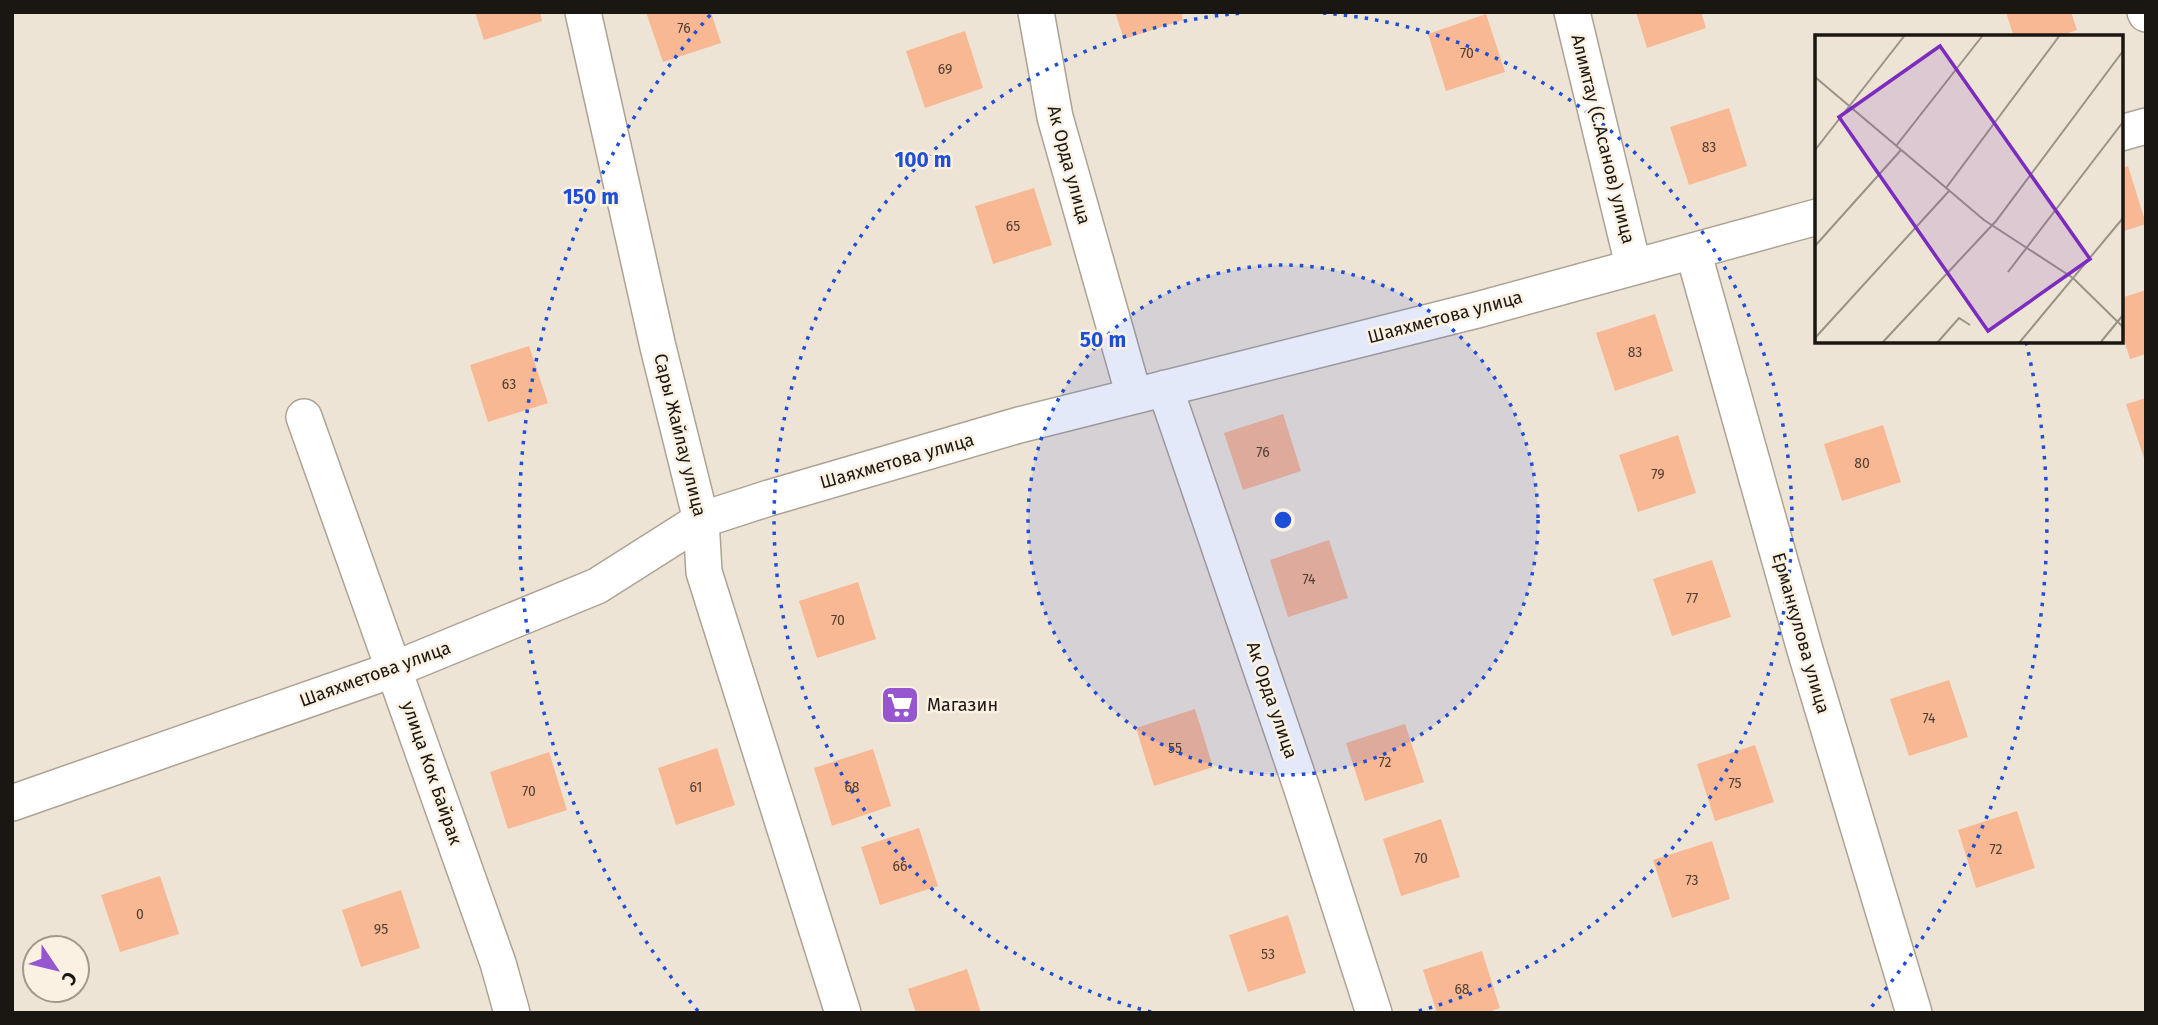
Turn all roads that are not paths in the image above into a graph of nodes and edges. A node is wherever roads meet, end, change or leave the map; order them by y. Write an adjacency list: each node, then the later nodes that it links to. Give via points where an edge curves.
1 (583, 12): 11 (street, Сары Жайлау улица)
2 (1036, 12): 9 (street, Ак Орда улица, via 1055,117)
3 (1572, 12): 8 (street, Алимтау (С.Асанов) улица)
4 (2146, 126): 5 (street)
5 (2123, 132)
6 (1815, 218): 7 (street, Шаяхметова улица)
7 (1693, 251): 8 (street, Шаяхметова улица); 17 (street, Ерманкулова улица, via 1805,650)
8 (1633, 265): 9 (street, Шаяхметова улица, via 1477,310)
9 (1150, 392): 11 (street, Шаяхметова улица, via 1019,425); 16 (street, Ак Орда улица, via 1303,789)
10 (304, 417): 12 (street, улица Кок Байрак)
11 (701, 520): 12 (street, Шаяхметова улица, via 597,586); 15 (street, Сары Жайлау улица, via 704,572)
12 (395, 669): 13 (street, Шаяхметова улица); 14 (street, улица Кок Байрак)
13 (12, 803)
14 (512, 1013)
15 (843, 1013)
16 (1374, 1013)
17 (1914, 1013)

